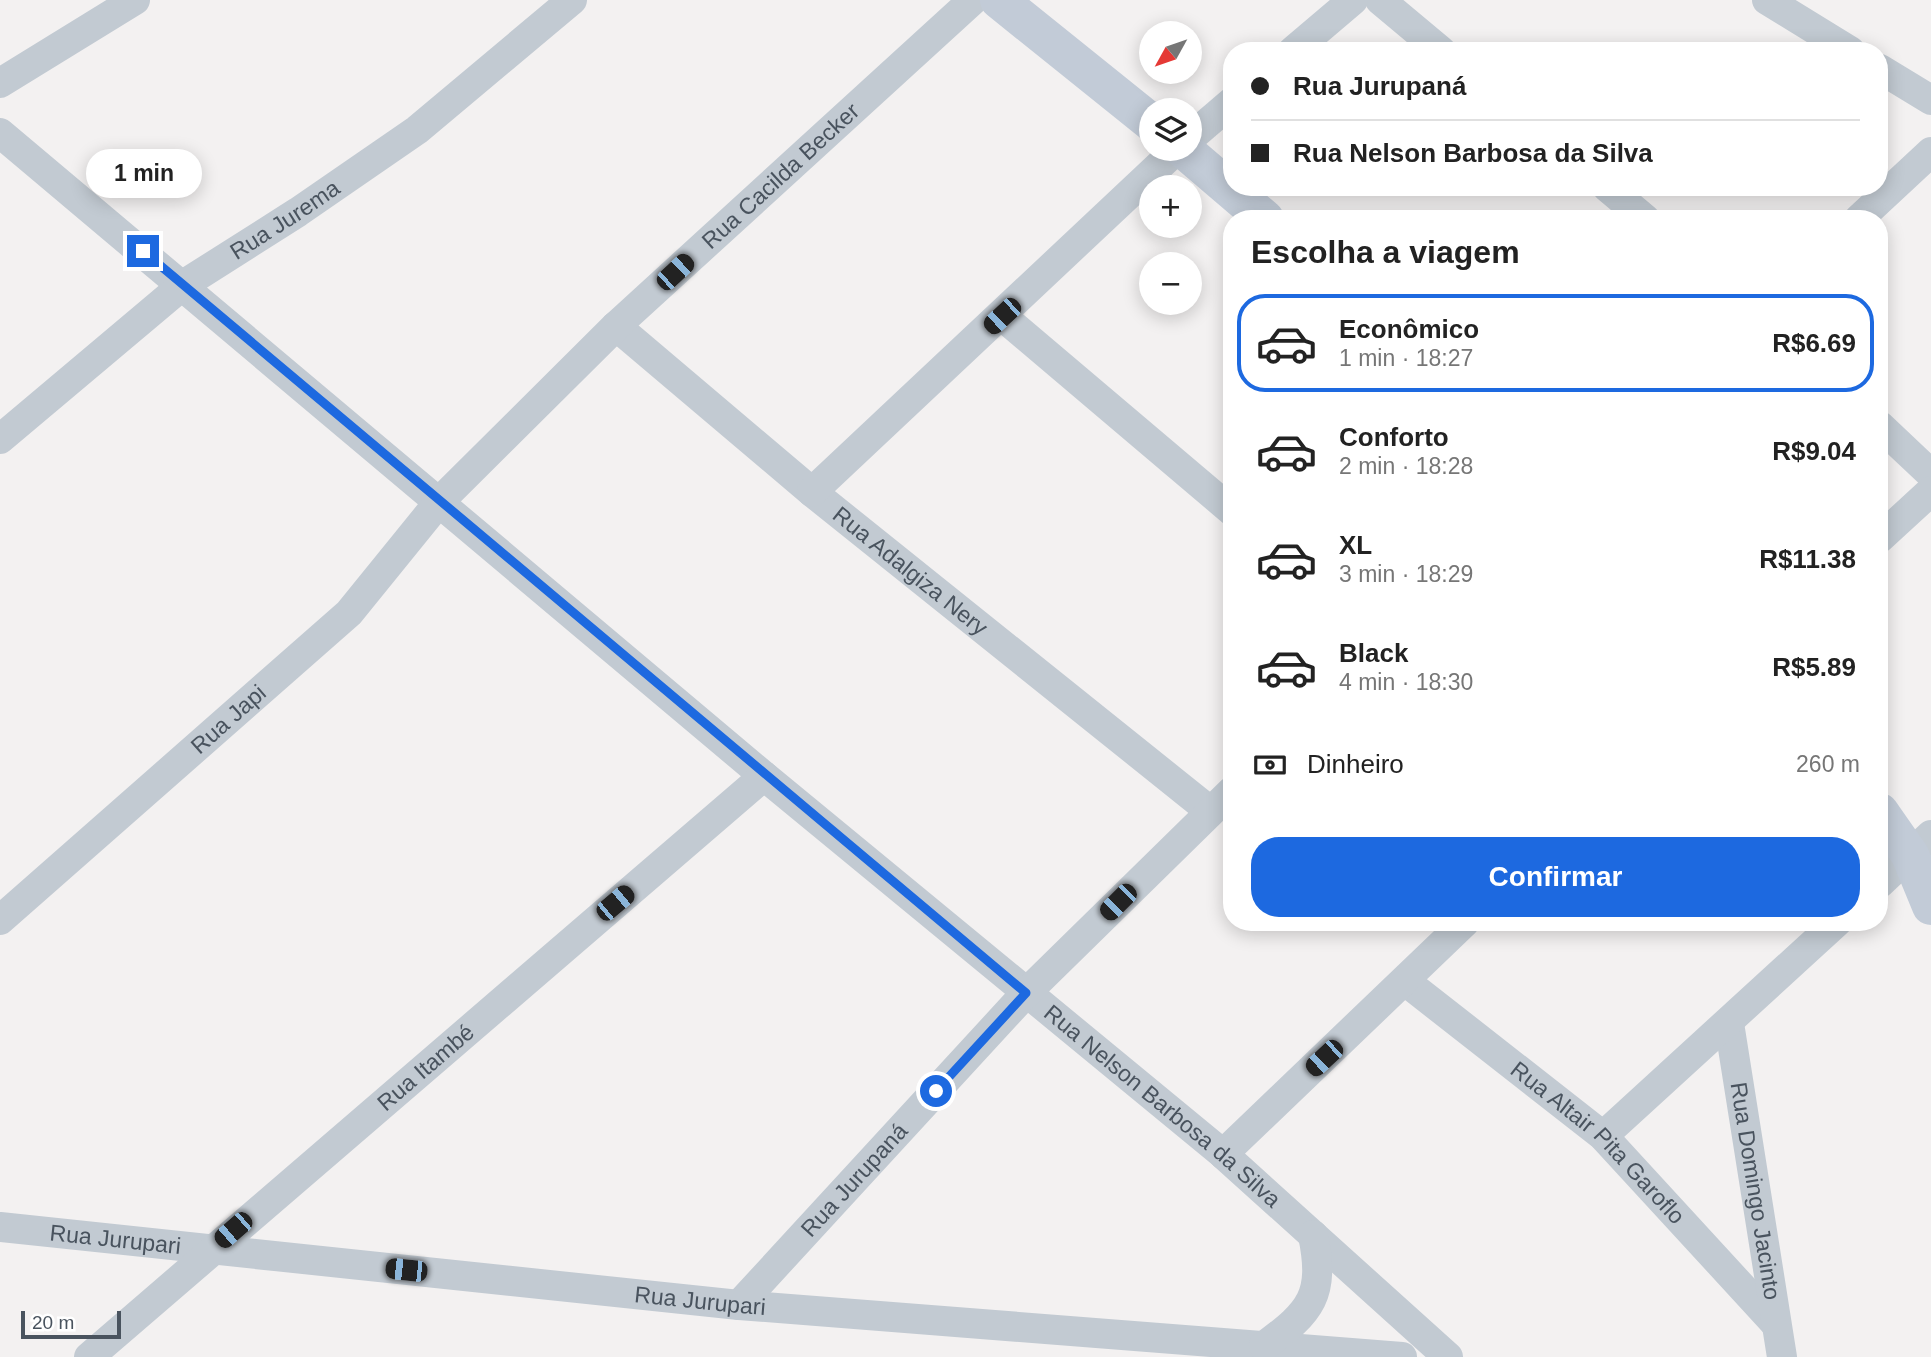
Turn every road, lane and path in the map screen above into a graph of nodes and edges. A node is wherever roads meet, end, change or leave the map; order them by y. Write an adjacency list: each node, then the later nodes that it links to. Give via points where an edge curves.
1 (135, 0): 12 (street)
2 (572, 0): 29 (street, Rua Jurema, via 417,130)
3 (973, 0): 31 (street, Rua Cacilda Becker)
4 (999, 0): 15 (street)
5 (1353, 0): 8 (street)
6 (1380, 0): 9 (street)
7 (1768, 0): 10 (street)
8 (1304, 42)
9 (1430, 42)
10 (1836, 42)
11 (1888, 74): 13 (street)
12 (0, 83)
13 (1931, 100)
14 (1223, 110): 16 (street)
15 (1139, 113)
16 (1202, 128)
17 (0, 133): 29 (street, Rua Nelson Barbosa da Silva)
18 (1931, 152): 22 (street)
19 (1164, 161): 30 (street)
20 (1197, 161): 21 (street)
21 (1223, 183)
22 (1888, 192)
23 (1238, 196): 26 (street)
24 (1618, 196): 27 (street)
25 (1884, 196): 28 (street)
26 (1254, 210)
27 (1634, 210)
28 (1869, 210)
29 (183, 285): 33 (street, Rua Jurema); 37 (street, Rua Nelson Barbosa da Silva)
30 (1002, 316): 36 (street); 38 (street)
31 (616, 326): 36 (street, Rua Adalgiza Nery); 37 (street, Rua Cacilda Becker)
32 (1888, 434): 34 (street)
33 (0, 439)
34 (1931, 474)
35 (1931, 491): 39 (street)
36 (812, 492): 42 (street, Rua Adalgiza Nery)
37 (439, 502): 40 (street, Rua Nelson Barbosa da Silva); 47 (street, Rua Japi, via 349,613)
38 (1223, 503)
39 (1888, 531)
40 (764, 776): 51 (street, Rua Nelson Barbosa da Silva); 57 (street, Rua Itambé)
41 (1223, 799): 42 (street, Rua Jurupaná)
42 (1210, 811): 51 (street, Rua Jurupaná)
43 (1888, 819): 44 (street)
44 (1920, 845): 45 (street); 46 (street)
45 (1888, 875)
46 (1931, 906)
47 (0, 920)
48 (1456, 931): 50 (street)
49 (1827, 931): 52 (street)
50 (1405, 981): 53 (street, Rua Altair Pita Garoflo); 54 (street)
51 (1026, 993): 54 (street, Rua Nelson Barbosa da Silva); 58 (street, Rua Jurupaná)
52 (1729, 1023): 53 (street); 59 (street, Rua Domingo Jacinto)
53 (1603, 1136): 59 (street, Rua Altair Pita Garoflo)
54 (1223, 1154): 56 (street, Rua Nelson Barbosa da Silva)
55 (0, 1227): 57 (street, Rua Jurupari)
56 (1312, 1235): 60 (street, via 1320,1271 1311,1300 1297,1322); 63 (street, Rua Nelson Barbosa da Silva)
57 (211, 1249): 58 (street, Rua Jurupari); 61 (street, Rua Itambé)
58 (739, 1306): 60 (street, Rua Jurupari)
59 (1774, 1322): 64 (street, Rua Domingo Jacinto)
60 (1264, 1346): 62 (street, Rua Jurupari)
61 (89, 1357)
62 (1402, 1357)
63 (1448, 1357)
64 (1782, 1357)

